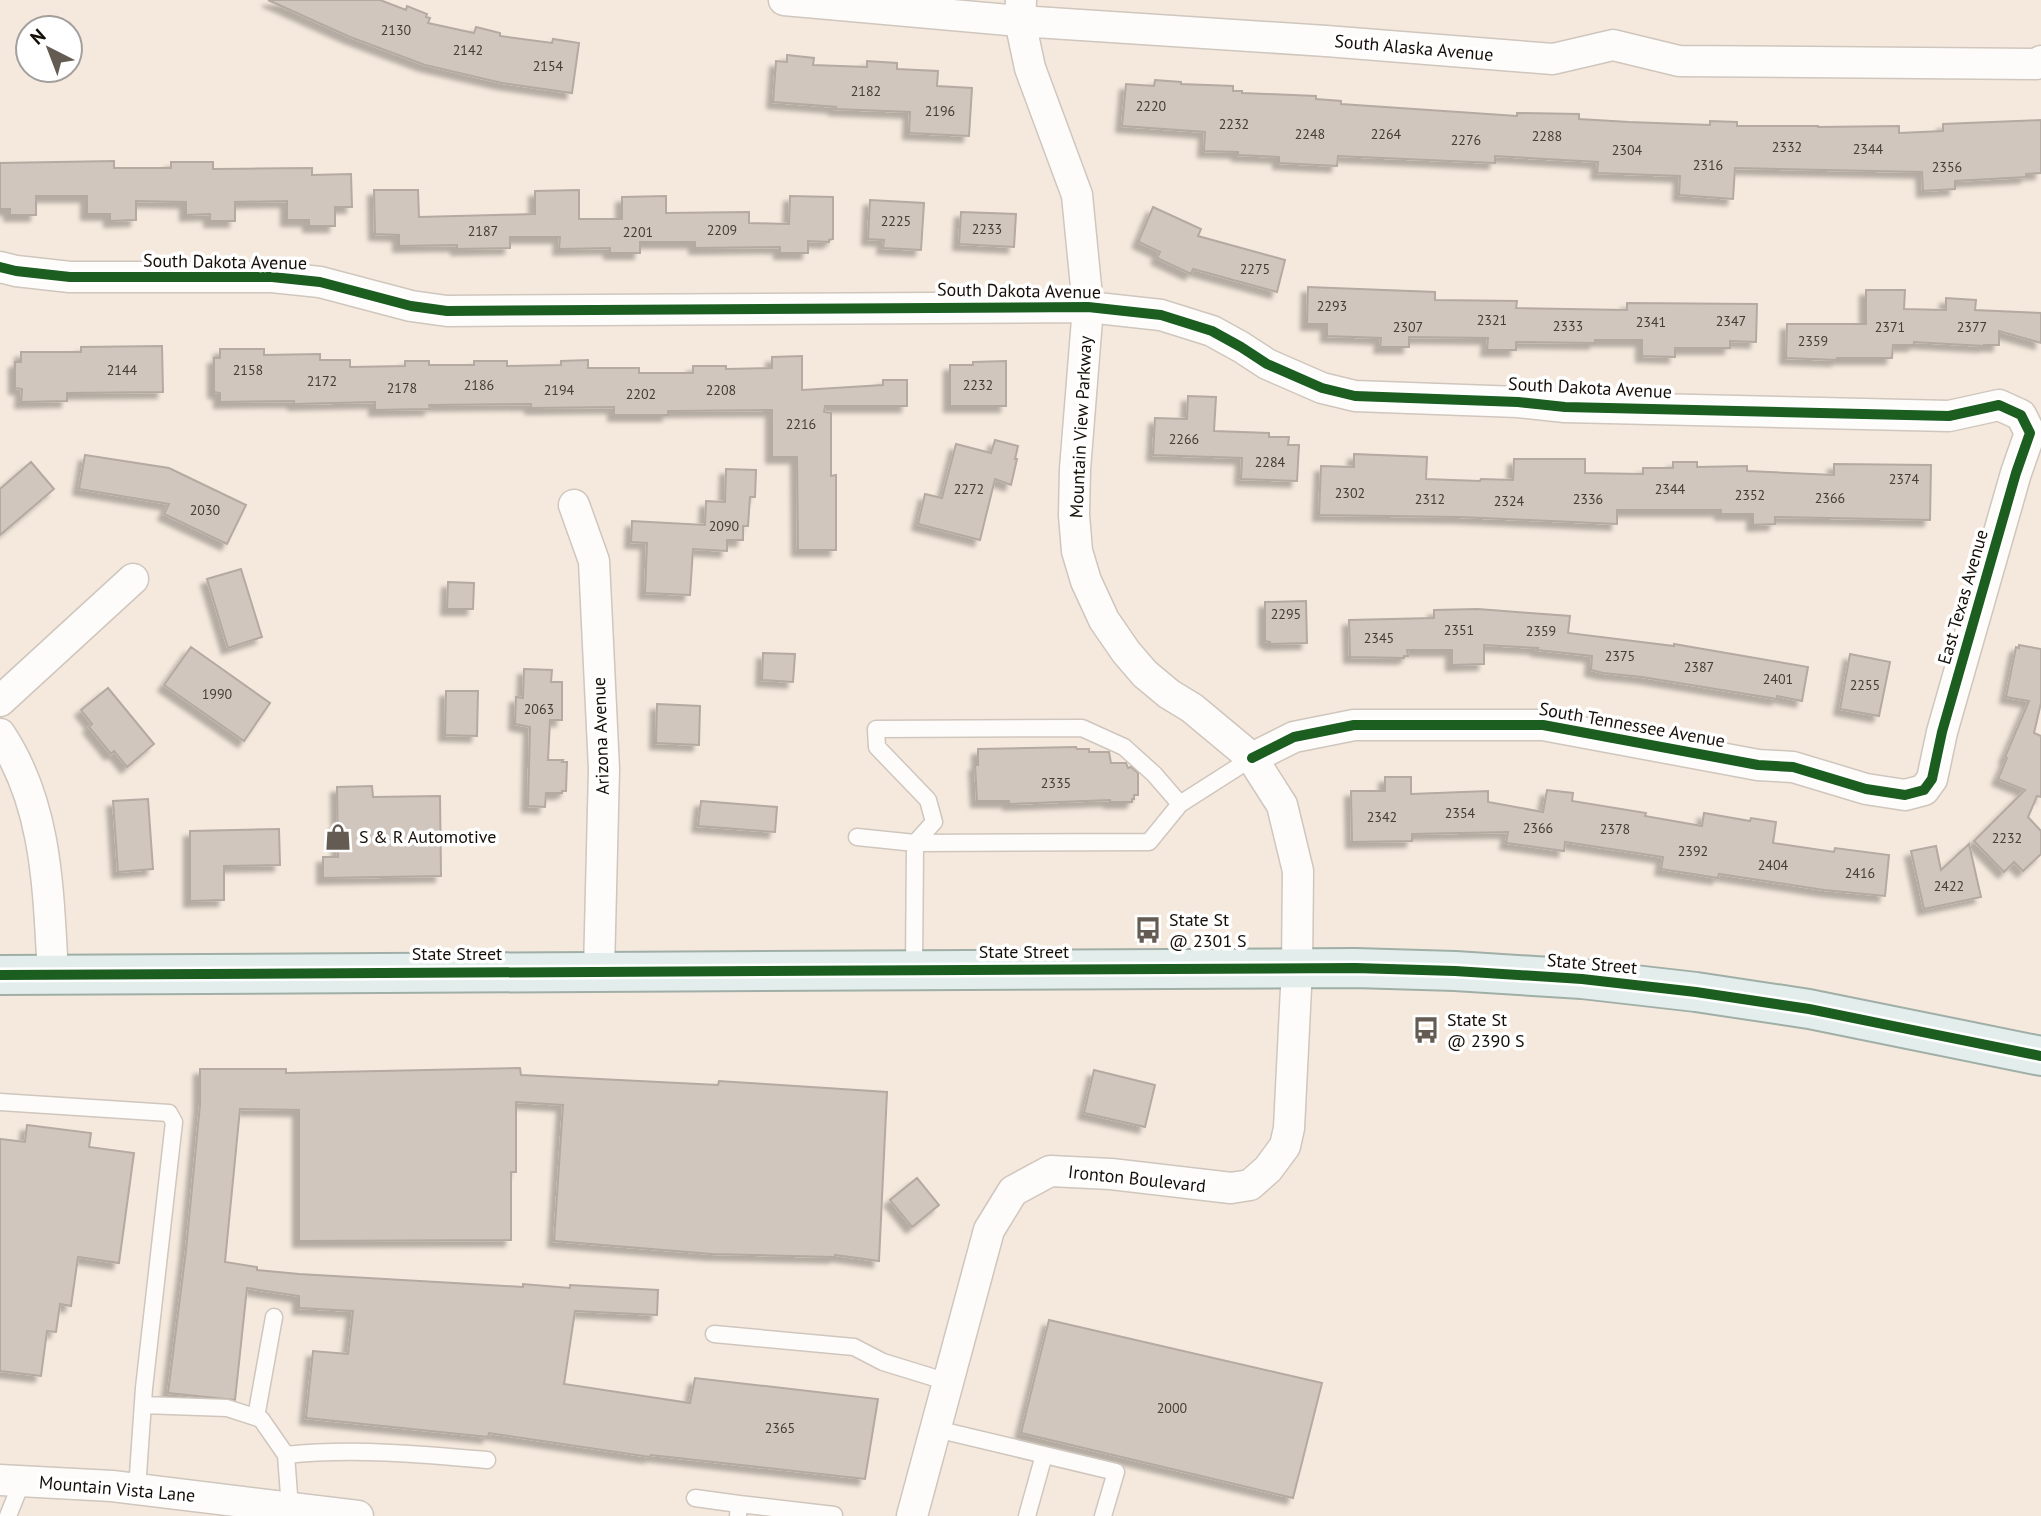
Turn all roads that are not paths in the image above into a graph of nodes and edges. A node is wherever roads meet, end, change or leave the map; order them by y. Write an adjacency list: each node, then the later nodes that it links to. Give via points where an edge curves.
1 (784, 0): 2 (street, South Alaska Avenue)
2 (1020, 10): 3 (street, South Alaska Avenue, via 1553,59 1613,45 1679,61); 5 (street, Mountain View Parkway, via 1030,68 1077,195)
3 (2041, 61)
4 (0, 267): 5 (street, South Dakota Avenue, via 70,277 308,280 447,311)
5 (1088, 307): 6 (street, South Dakota Avenue, via 1161,315 1212,331 1267,364 1322,388 1355,396 1565,407 1950,416 1999,405); 11 (street, Mountain View Parkway, via 1074,515 1086,581 1104,620 1145,674)
6 (2021, 415): 12 (street, East Texas Avenue, via 2030,433 1932,779)
7 (574, 505): 18 (street, Arizona Avenue, via 594,561 604,769)
8 (133, 579): 9 (street)
9 (0, 701)
10 (0, 734): 19 (street, via 12,752 16,775 30,796 42,835)
11 (1252, 758): 12 (street, South Tennessee Avenue, via 1294,737 1354,725 1543,725 1758,765 1793,767 1866,789 1905,795); 13 (lane); 16 (street, Mountain View Parkway, via 1282,805 1298,871)
12 (1924, 790)
13 (1180, 804): 15 (lane, via 1149,842); 15 (lane, via 1124,747 1082,728 876,729 877,747 928,800 934,821)
14 (858, 837): 15 (lane)
15 (915, 844): 17 (lane)
16 (1297, 968): 17 (main road, State Street); 21 (main road, State Street, via 1455,971 1696,992 1809,1009); 25 (street, Ironton Boulevard, via 1289,1128 1285,1146 1268,1169 1250,1185 1231,1188 1050,1171 1013,1191 989,1230)
17 (914, 969): 18 (main road, State Street)
18 (599, 970): 19 (main road, State Street)
19 (53, 974): 20 (main road, State Street)
20 (0, 975)
21 (2041, 1056)
22 (0, 1102): 26 (lane, via 169,1113 174,1122)
23 (274, 1317): 27 (lane)
24 (714, 1334): 25 (lane, via 854,1347 883,1362)
25 (948, 1382): 28 (street, Ironton Boulevard)
26 (143, 1405): 27 (lane, via 227,1408); 33 (lane)
27 (256, 1417): 29 (lane)
28 (936, 1429): 30 (lane); 40 (street, Ironton Boulevard)
29 (286, 1455): 31 (lane, via 409,1453); 36 (lane)
30 (1044, 1455): 41 (lane); 42 (lane, via 1116,1472)
31 (487, 1460)
32 (11, 1481): 33 (street, Mountain Vista Lane); 38 (lane)
33 (137, 1489): 36 (street, Mountain Vista Lane)
34 (695, 1498): 35 (lane)
35 (739, 1510): 37 (lane)
36 (301, 1511): 39 (street, Mountain Vista Lane)
37 (834, 1515)
38 (8, 1516)
39 (358, 1516)
40 (912, 1516)
41 (1027, 1516)
42 (1103, 1516)

